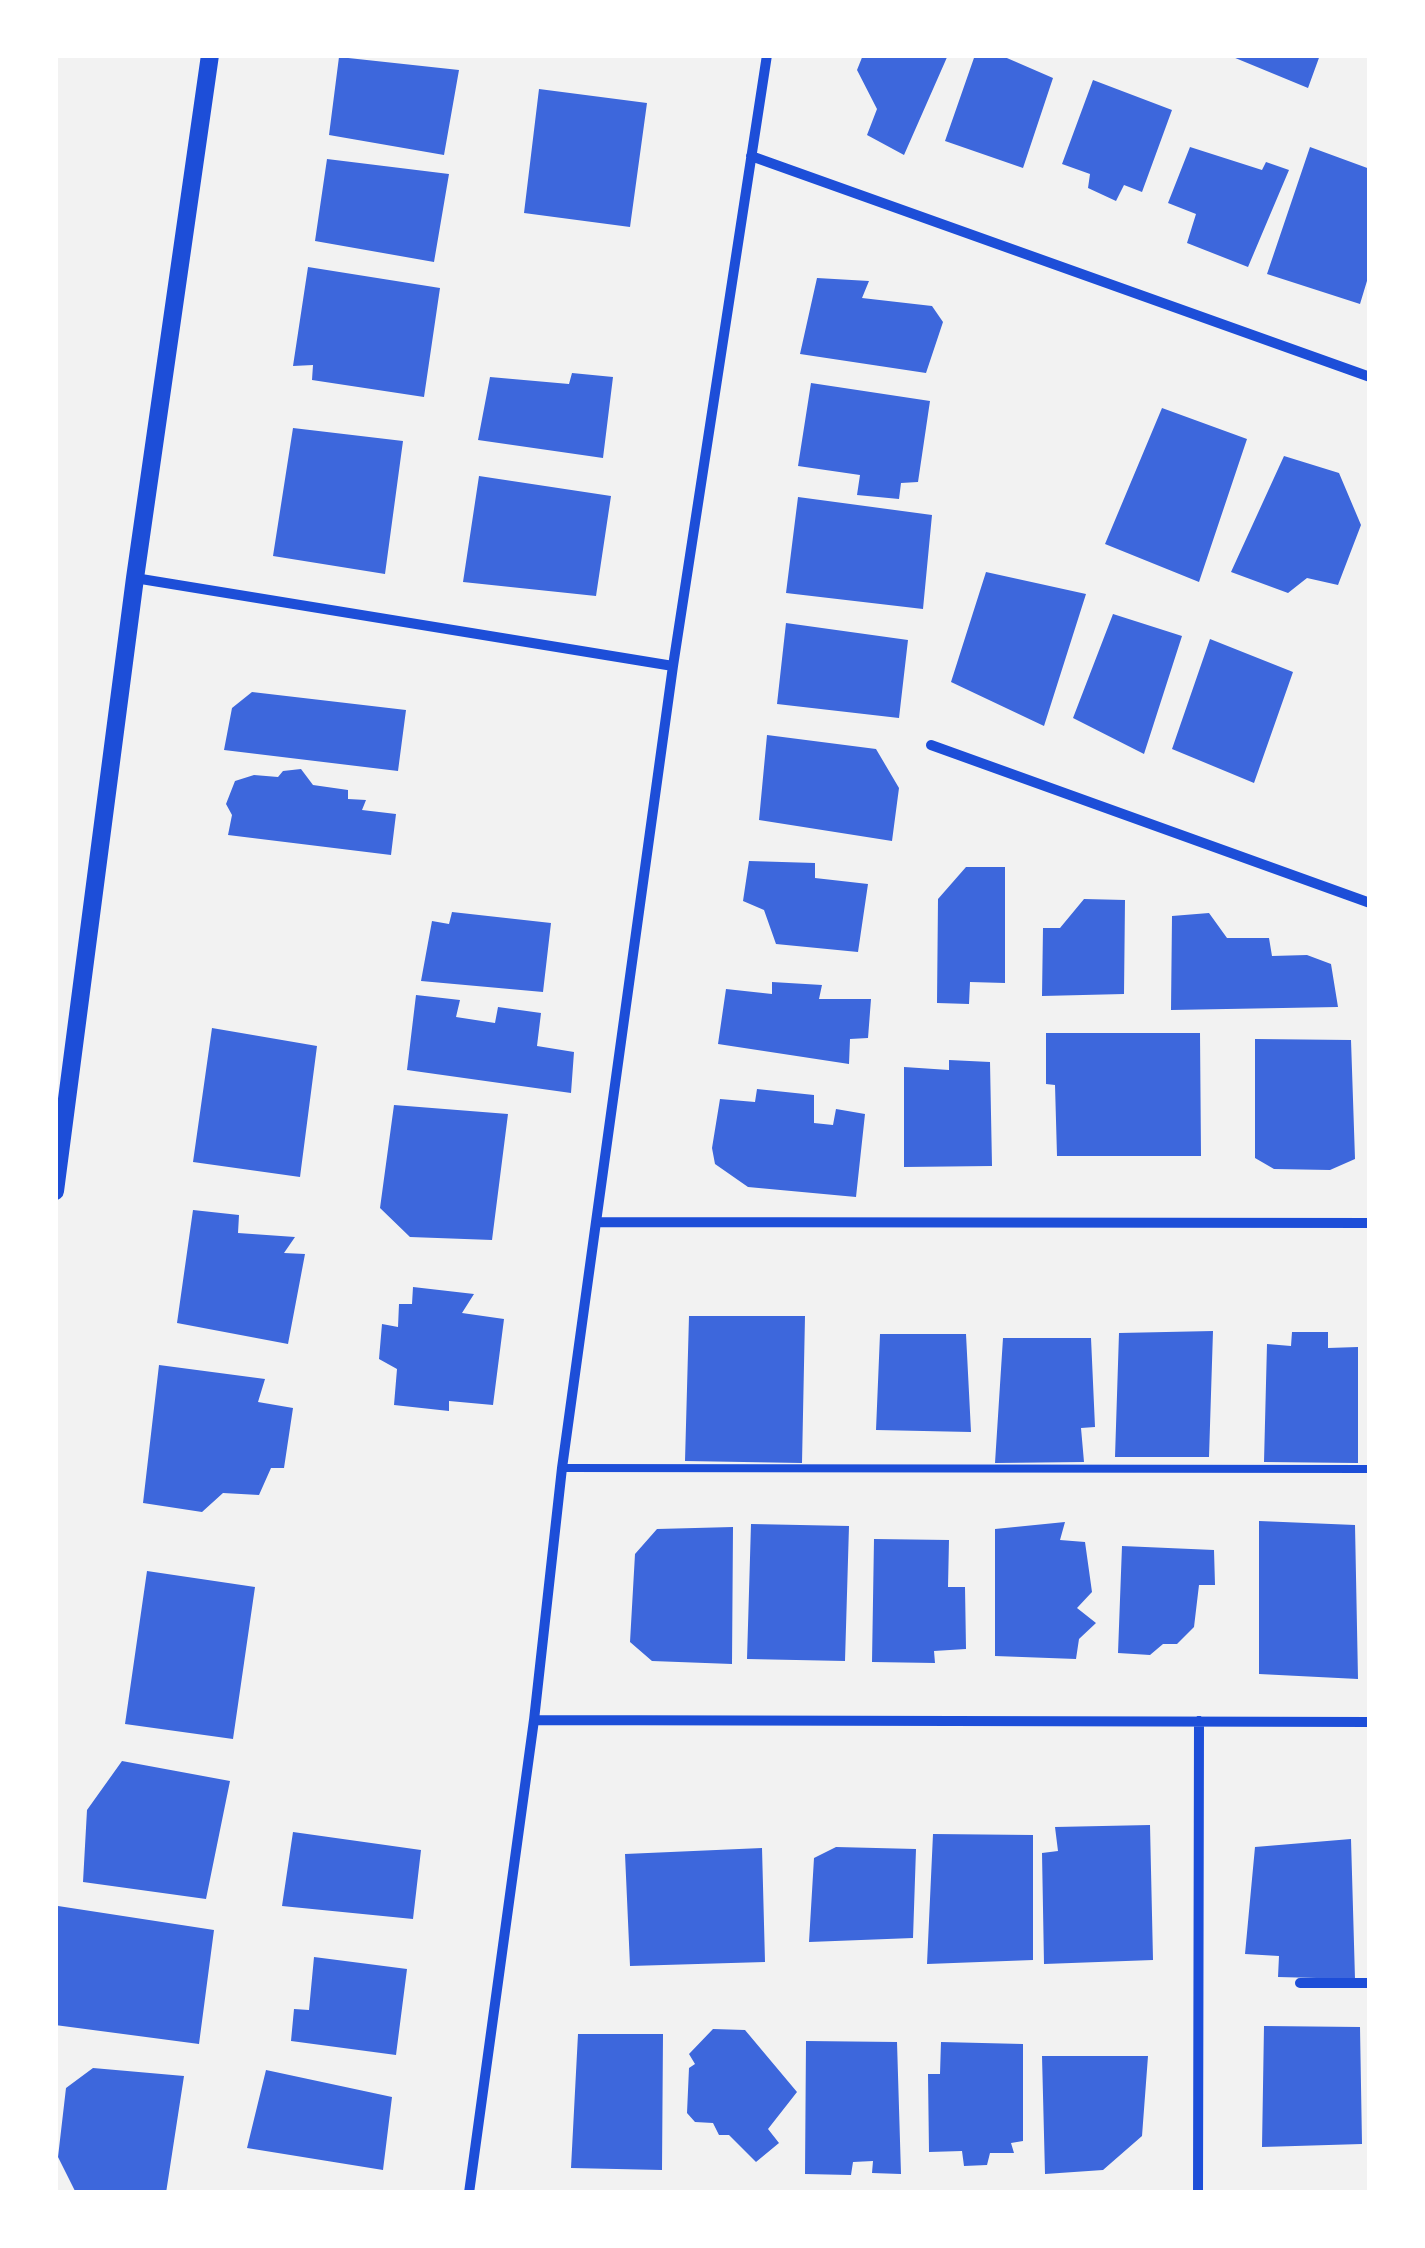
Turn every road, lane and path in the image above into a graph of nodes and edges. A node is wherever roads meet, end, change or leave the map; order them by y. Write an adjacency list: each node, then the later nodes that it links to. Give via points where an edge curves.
1 (210, 55): 5 (street)
2 (766, 55): 3 (street)
3 (751, 156): 4 (street); 6 (street)
4 (1370, 377)
5 (135, 578): 6 (street); 9 (street)
6 (673, 666): 10 (street)
7 (931, 745): 8 (street)
8 (1370, 903)
9 (55, 1191)
10 (596, 1222): 11 (street); 12 (street)
11 (1370, 1224)
12 (562, 1468): 13 (lane); 14 (street)
13 (1370, 1469)
14 (534, 1720): 15 (street); 19 (street)
15 (1200, 1721): 16 (street); 20 (street)
16 (1370, 1722)
17 (1370, 1983): 18 (street)
18 (1300, 1984)
19 (469, 2193)
20 (1198, 2193)

